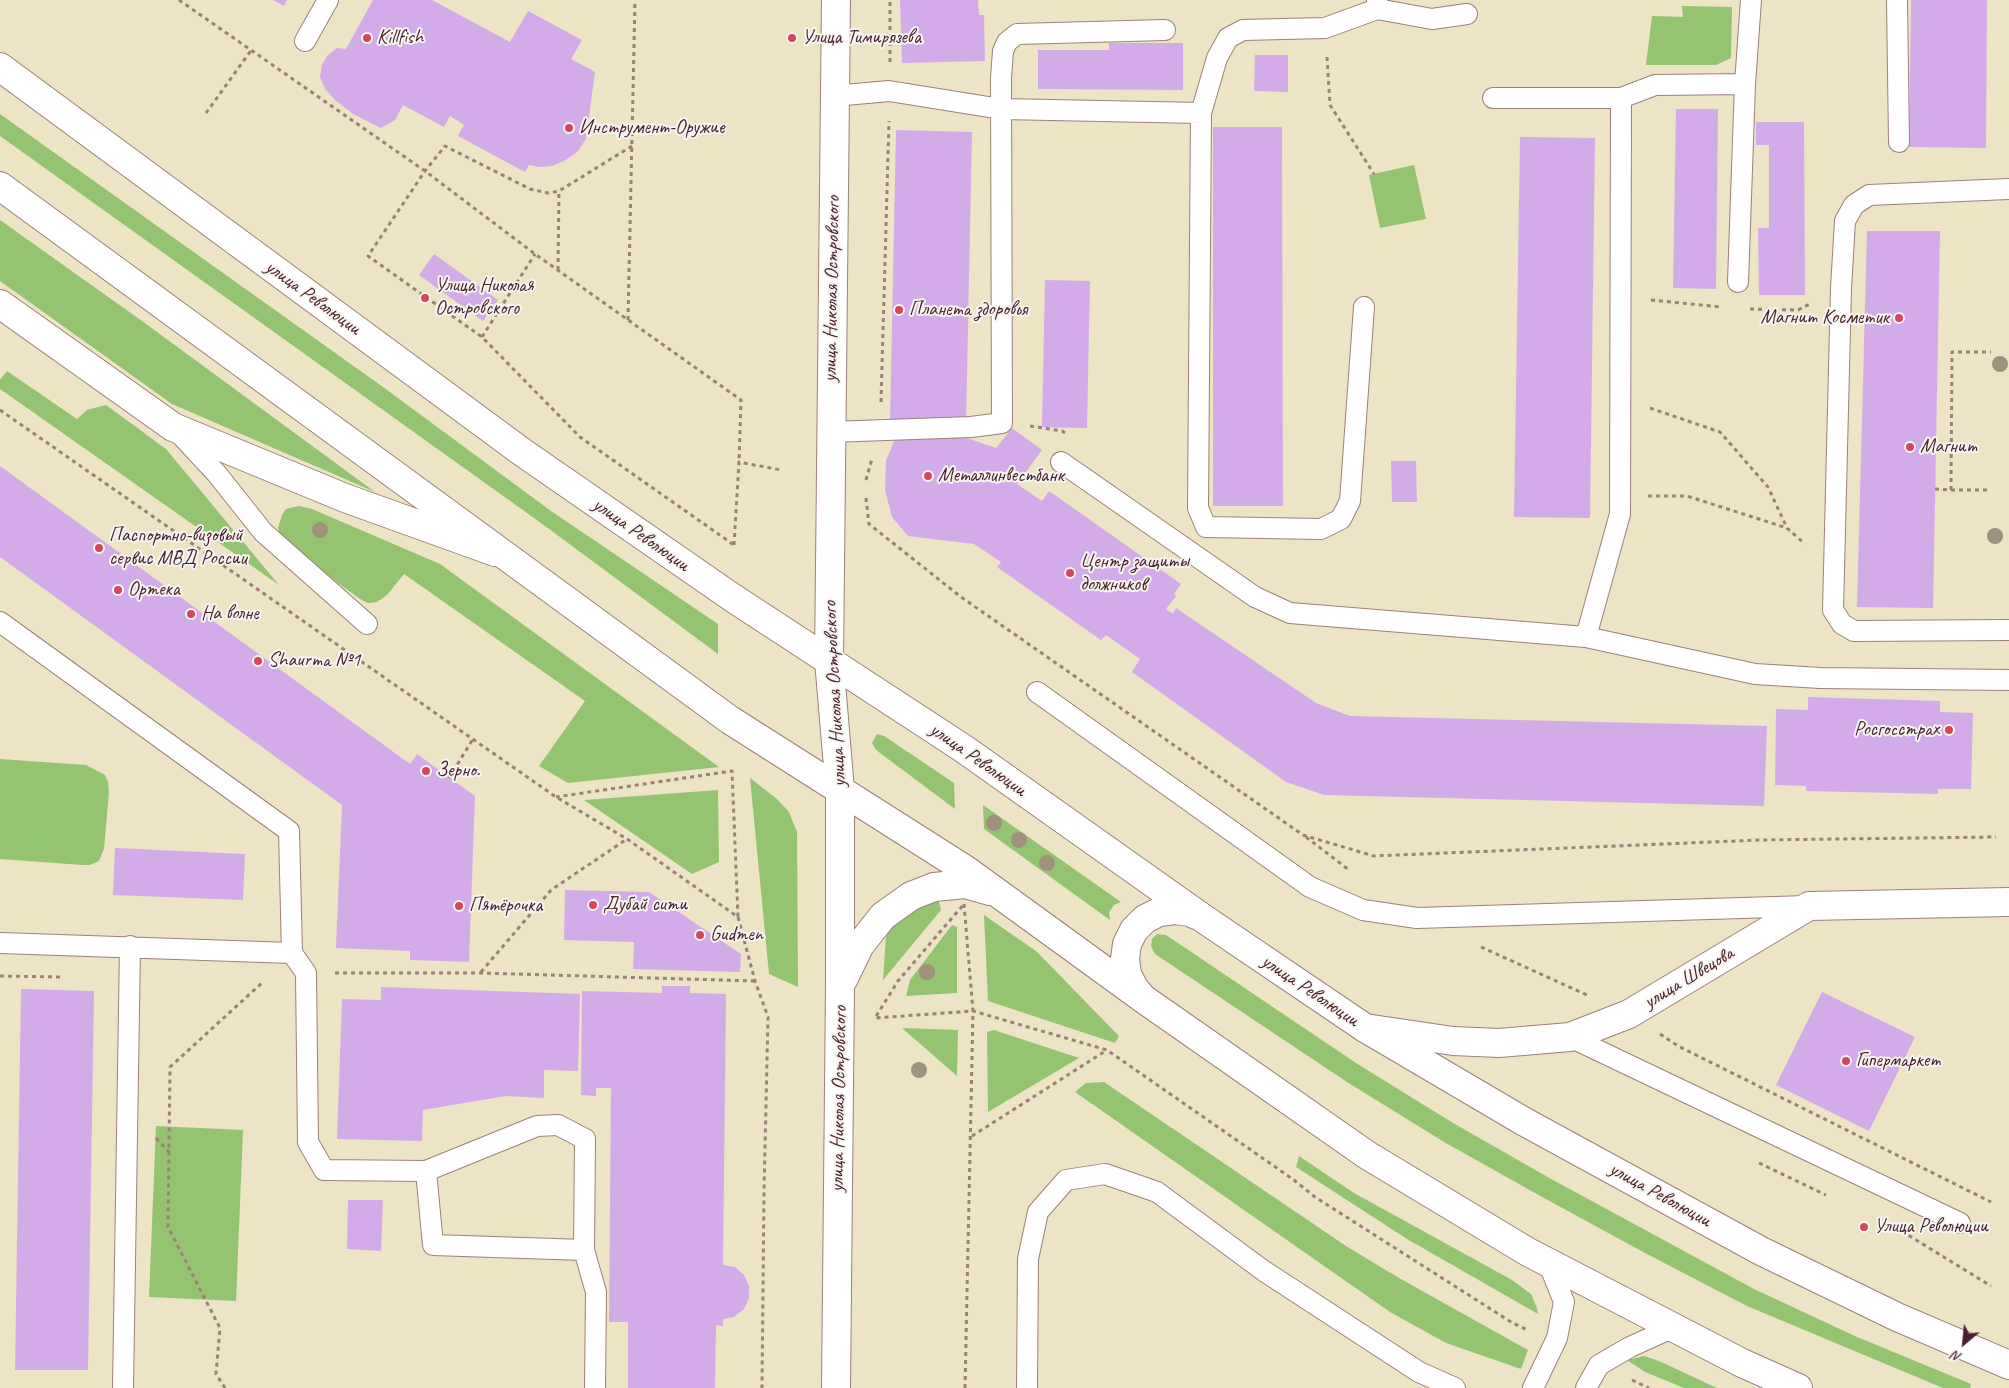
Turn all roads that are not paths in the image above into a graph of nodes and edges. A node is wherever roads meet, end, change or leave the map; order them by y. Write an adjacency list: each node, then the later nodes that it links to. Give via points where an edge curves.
1 (328, 0): 8 (lane)
2 (836, 0): 11 (main road, улица Николая Островского)
3 (1751, 0): 10 (lane)
4 (1897, 0): 16 (lane)
5 (1377, 5): 6 (lane, via 1432,18); 15 (lane, via 1326,28 1243,30 1228,38 1217,58)
6 (1467, 14)
7 (1165, 30): 14 (lane, via 1017,34 1007,42 1003,51)
8 (305, 40)
9 (1, 67): 30 (main road, улица Революции, via 522,452 733,598)
10 (1745, 84): 13 (lane, via 1655,85); 19 (lane)
11 (834, 96): 14 (lane, via 890,91); 23 (main road, улица Николая Островского)
12 (1494, 98): 13 (lane)
13 (1621, 98): 29 (lane, via 1620,514)
14 (1001, 109): 15 (lane); 23 (lane, via 1002,423 971,428)
15 (1201, 113): 21 (lane, via 1198,508 1206,527 1321,528 1341,519 1350,501)
16 (1898, 142)
17 (0, 186): 25 (main road)
18 (2009, 189): 28 (lane, via 1868,195 1854,205 1845,221 1840,288 1833,610 1842,624 1854,631)
19 (1738, 282)
20 (0, 304): 22 (main road)
21 (1364, 307)
22 (174, 427): 25 (main road, via 345,498); 27 (lane, via 263,532)
23 (830, 432): 30 (main road, улица Николая Островского)
24 (1061, 462): 29 (lane, via 1255,597 1290,613)
25 (506, 556): 33 (main road, via 730,720)
26 (0, 622): 40 (lane, via 289,831)
27 (367, 624)
28 (2009, 630)
29 (1586, 637): 31 (lane, via 1755,674)
30 (829, 660): 33 (main road, улица Николая Островского); 37 (main road, улица Революции, via 964,750)
31 (2009, 680)
32 (1037, 692): 36 (lane, via 1310,887 1363,910 1417,918)
33 (840, 790): 34 (main road); 41 (main road, улица Николая Островского)
34 (997, 893): 41 (main road, via 965,884 934,887 911,896 884,916 860,945); 42 (main road)
35 (2009, 902): 36 (main road, улица Швецова)
36 (1809, 906): 44 (main road, улица Швецова, via 1629,1014)
37 (1204, 920): 42 (main road, via 1190,912 1160,912 1145,919 1134,930 1125,959 1134,988); 43 (main road, улица Революции)
38 (0, 943): 39 (lane)
39 (130, 946): 40 (lane); 51 (lane)
40 (292, 953): 45 (lane, via 306,973 308,1142 324,1170)
41 (840, 986): 53 (main road, улица Николая Островского)
42 (1145, 1000): 48 (main road, via 1367,1155)
43 (1365, 1028): 44 (main road, улица Швецова, via 1453,1041 1499,1043); 50 (main road, улица Революции, via 1523,1121 1761,1251 1897,1317)
44 (1570, 1037): 46 (lane)
45 (426, 1171): 47 (lane, via 432,1245); 47 (lane, via 537,1126 558,1125 585,1140)
46 (1960, 1223)
47 (584, 1250): 52 (lane, via 596,1292)
48 (1548, 1262): 49 (main road); 56 (lane, via 1564,1302 1557,1338)
49 (1674, 1327): 57 (lane, via 1599,1365); 58 (main road)
50 (2009, 1365)
51 (124, 1388)
52 (594, 1388)
53 (836, 1388)
54 (1027, 1388): 55 (lane, via 1028,1259 1038,1212 1066,1180 1105,1174 1157,1192 1272,1276 1419,1372)
55 (1456, 1388)
56 (1533, 1388)
57 (1586, 1388)
58 (1798, 1388)

